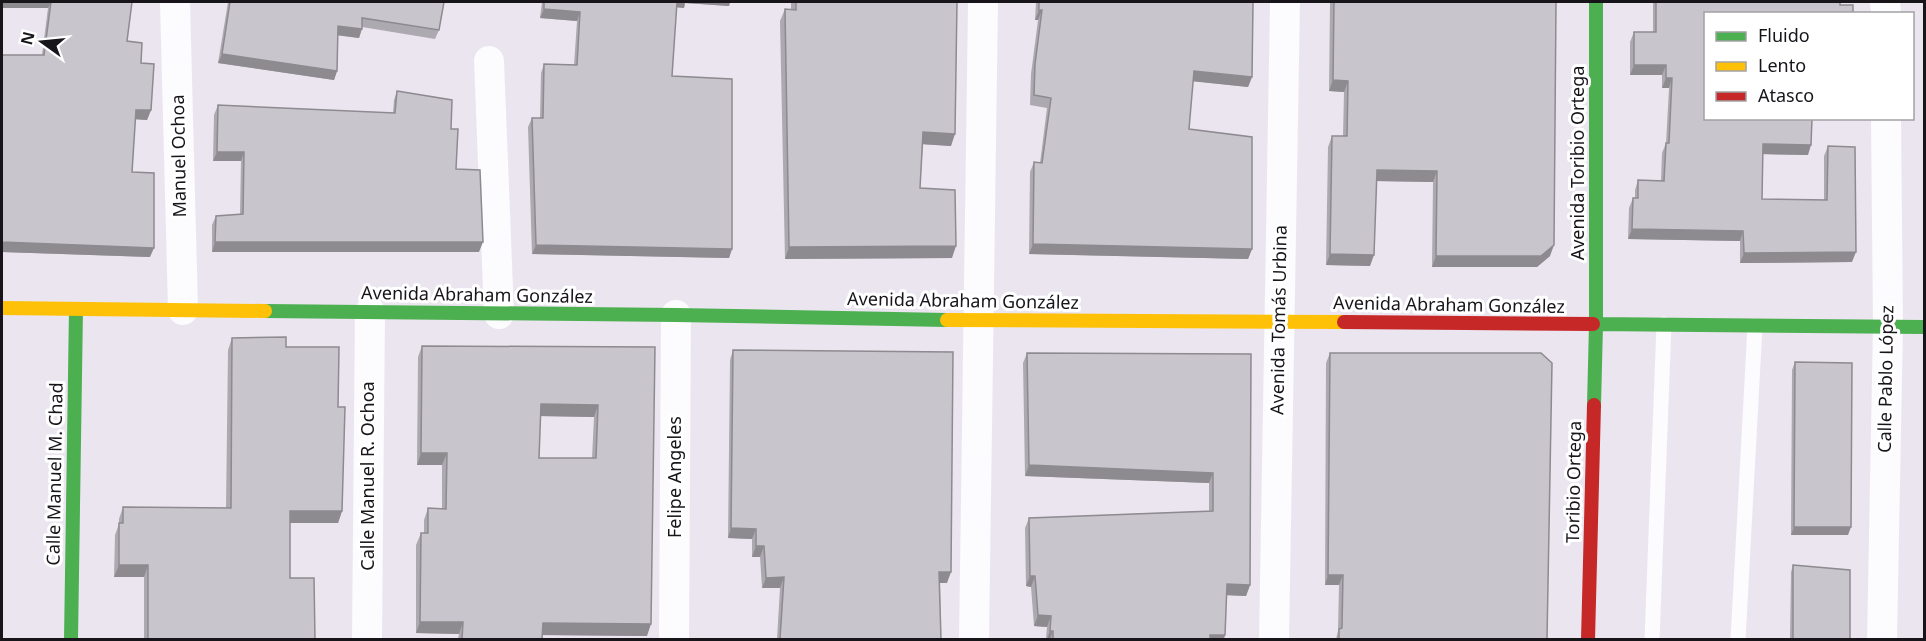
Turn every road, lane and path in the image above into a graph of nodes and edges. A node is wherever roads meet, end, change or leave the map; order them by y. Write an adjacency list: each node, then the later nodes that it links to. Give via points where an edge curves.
1 (175, 2): 9 (street, Manuel Ochoa)
2 (982, 2): 13 (street)
3 (1285, 2): 14 (street, Avenida Tomás Urbina)
4 (1596, 2): 16 (main road, Avenida Toribio Ortega)
5 (489, 61): 11 (street)
6 (1886, 120): 18 (street, Calle Pablo López)
7 (2, 308): 8 (main road, Avenida Abraham González)
8 (76, 309): 9 (main road, Avenida Abraham González); 20 (main road, Calle Manuel M. Chad)
9 (183, 310): 10 (main road, Avenida Abraham González)
10 (370, 312): 11 (main road, Avenida Abraham González); 21 (street, Calle Manuel R. Ochoa)
11 (499, 314): 12 (main road, Avenida Abraham González)
12 (676, 315): 13 (main road, Avenida Abraham González); 22 (street, Felipe Angeles)
13 (979, 321): 14 (main road, Avenida Abraham González); 23 (street)
14 (1278, 321): 16 (main road, Avenida Abraham González); 24 (street, Avenida Tomás Urbina)
15 (1664, 324): 16 (main road, Avenida Abraham González); 17 (main road, Avenida Abraham González); 26 (lane)
16 (1596, 325): 25 (main road, Toribio Ortega)
17 (1755, 326): 18 (main road, Avenida Abraham González); 27 (lane)
18 (1888, 326): 19 (main road, Avenida Abraham González); 28 (street, Calle Pablo López)
19 (1924, 327)
20 (70, 639)
21 (367, 639)
22 (674, 639)
23 (974, 639)
24 (1274, 639)
25 (1588, 639)
26 (1652, 639)
27 (1738, 639)
28 (1882, 639)

